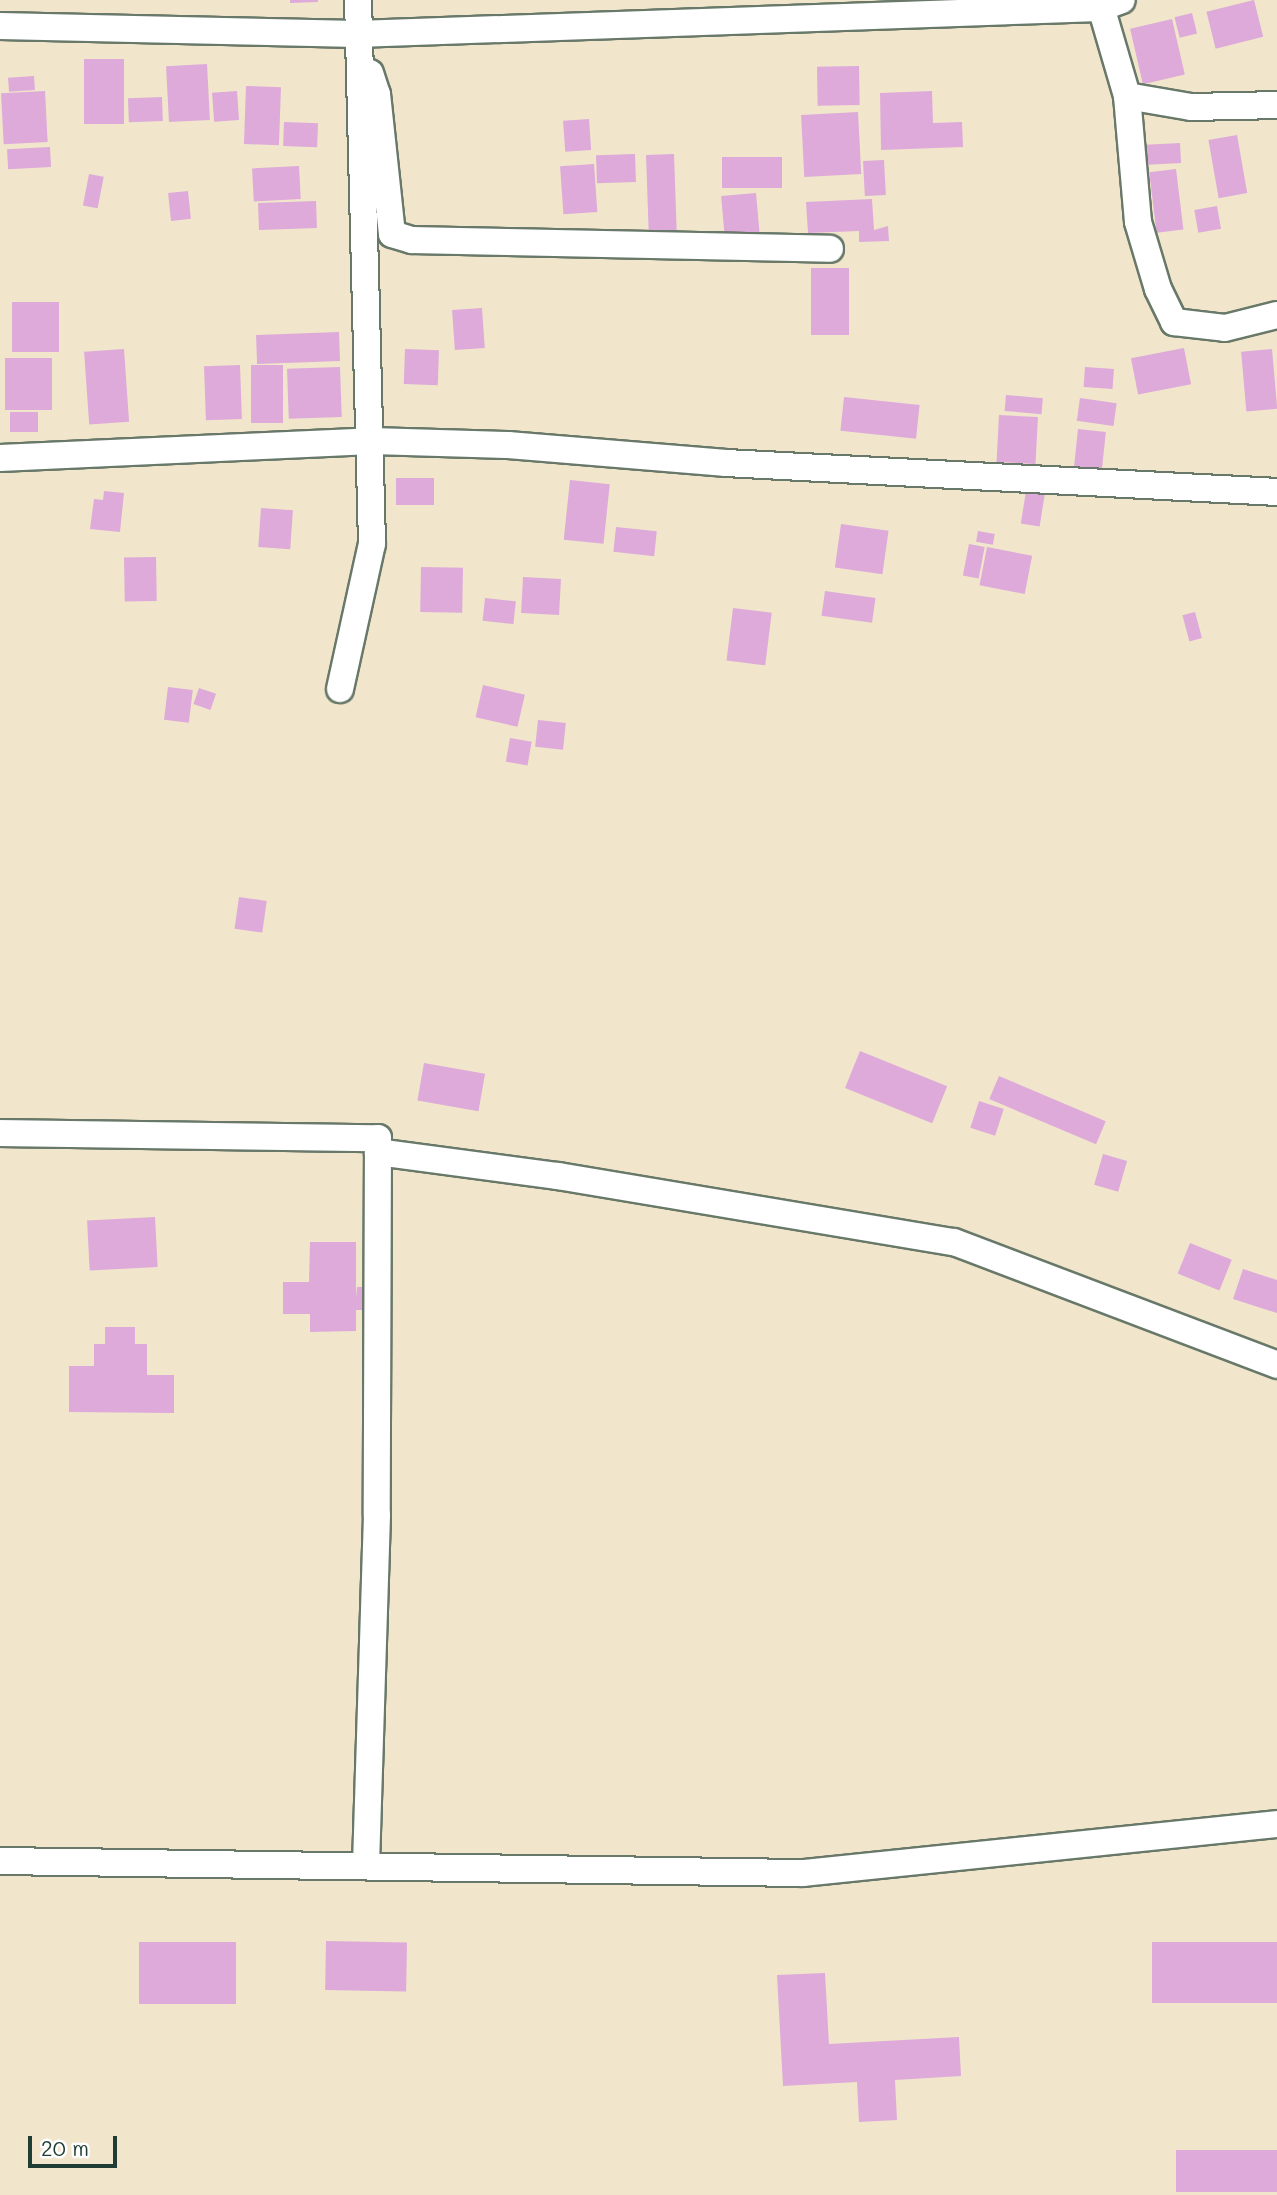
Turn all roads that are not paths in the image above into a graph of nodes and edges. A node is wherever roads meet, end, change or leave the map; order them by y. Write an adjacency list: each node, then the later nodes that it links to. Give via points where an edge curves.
1 (358, 0): 4 (street)
2 (1107, 3): 4 (street); 5 (street)
3 (0, 26): 4 (street)
4 (357, 34): 7 (street, via 377,94 392,233 412,240); 9 (street)
5 (1127, 96): 6 (street, via 1191,107); 8 (street, via 1138,222 1158,289 1174,322 1225,328)
6 (1277, 106)
7 (830, 249)
8 (1277, 314)
9 (372, 441): 10 (street); 11 (street, via 509,445 740,463); 12 (street, via 372,544)
10 (0, 458)
11 (1277, 492)
12 (340, 689)
13 (0, 1133): 14 (street, via 378,1138)
14 (378, 1152): 15 (street, via 558,1176 954,1242); 18 (street, via 377,1515)
15 (1277, 1365)
16 (1277, 1824): 18 (street, via 803,1873)
17 (0, 1861): 18 (street)
18 (366, 1866)

